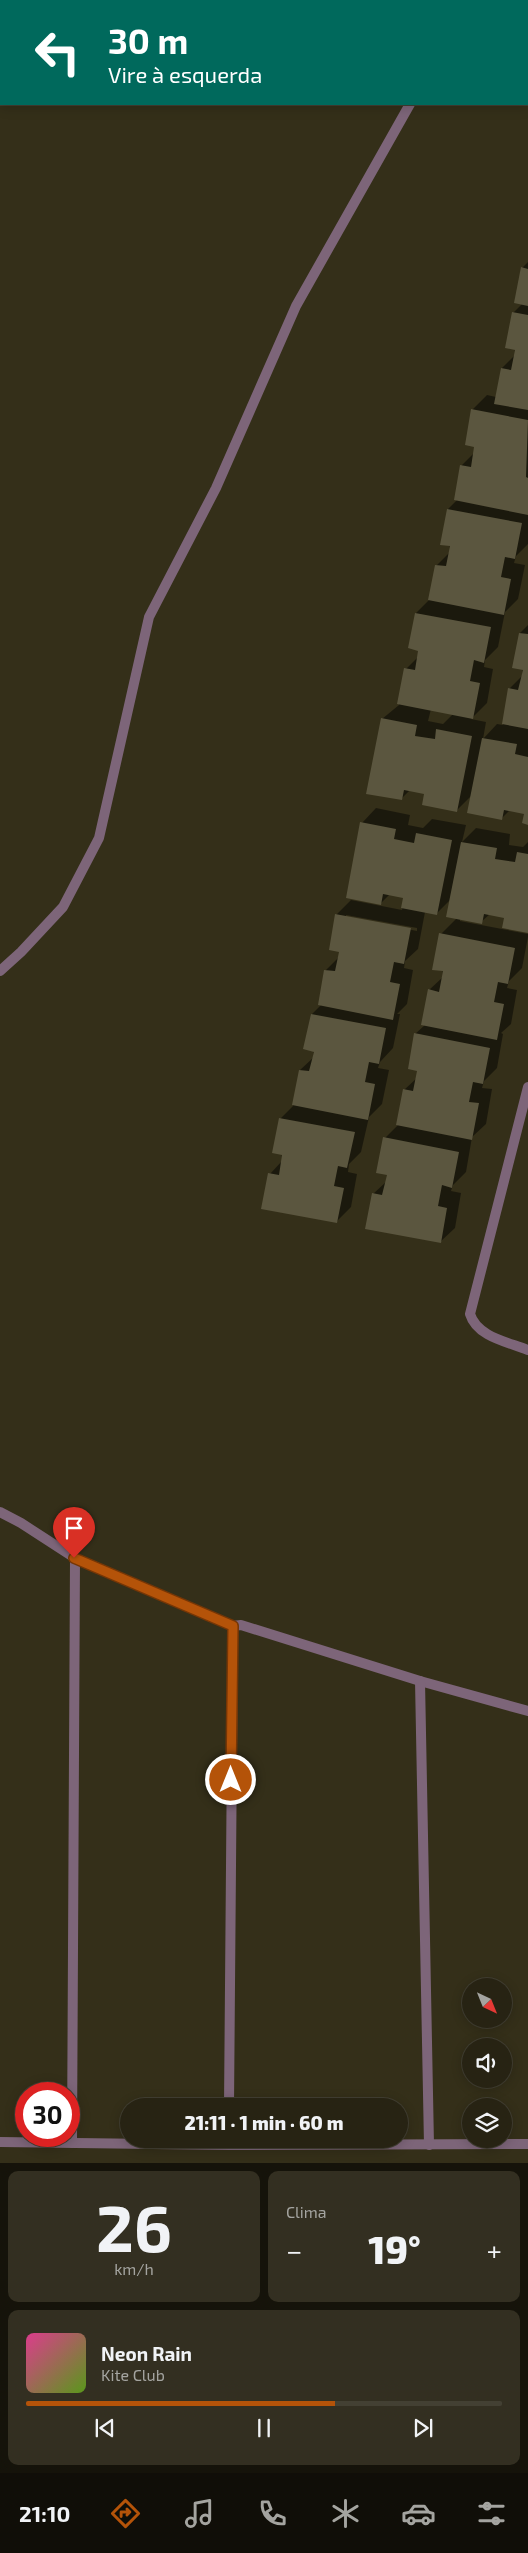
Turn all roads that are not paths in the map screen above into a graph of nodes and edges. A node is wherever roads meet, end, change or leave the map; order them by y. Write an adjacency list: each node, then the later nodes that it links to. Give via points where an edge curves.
1 (409, 105): 2 (street, via 296,306 216,488 149,618 99,838 63,907)
2 (0, 971)
3 (528, 1087): 4 (street, via 470,1314 484,1332)
4 (528, 1350)
5 (0, 1512): 6 (street)
6 (74, 1558): 7 (street); 10 (street)
7 (233, 1626): 8 (street, via 241,1625); 11 (street)
8 (420, 1682): 9 (street); 18 (street)
9 (528, 1711)
10 (72, 2082)
11 (229, 2098)
12 (0, 2142): 13 (street)
13 (15, 2142)
14 (80, 2143): 15 (street)
15 (120, 2143)
16 (528, 2144): 18 (street)
17 (408, 2145): 18 (street)
18 (429, 2145)

